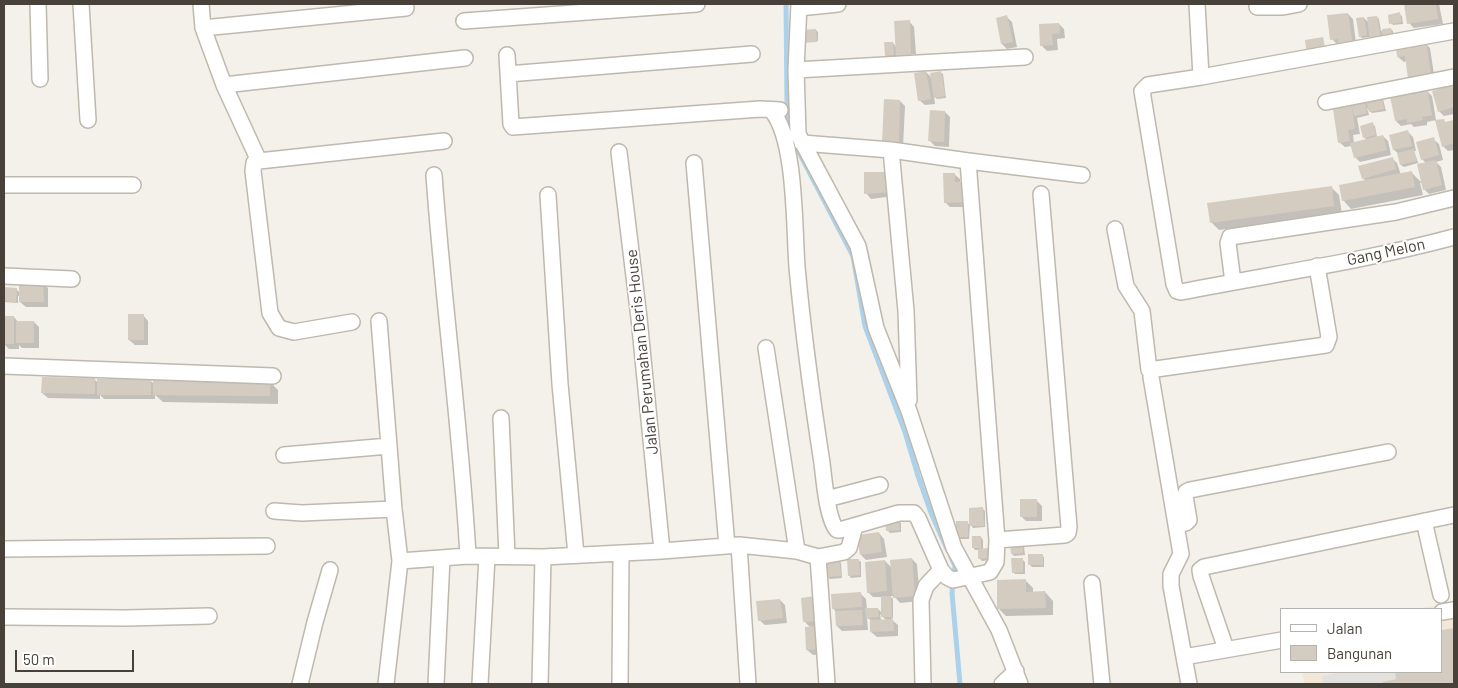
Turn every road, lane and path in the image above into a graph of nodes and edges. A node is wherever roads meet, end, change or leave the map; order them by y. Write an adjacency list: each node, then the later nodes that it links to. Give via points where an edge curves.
1 (38, 4): 22 (street)
2 (81, 4): 27 (street)
3 (201, 4): 12 (street)
4 (697, 4): 11 (street)
5 (838, 4): 8 (street)
6 (1197, 4): 20 (street)
7 (1299, 4): 9 (street)
8 (799, 6): 18 (street)
9 (1257, 7)
10 (406, 8): 12 (street)
11 (464, 21)
12 (203, 28): 23 (street)
13 (1454, 31): 20 (street, Gang Melon)
14 (752, 54): 19 (street)
15 (507, 55): 19 (street)
16 (1026, 57): 18 (street)
17 (466, 58): 23 (street)
18 (796, 70): 26 (street)
19 (508, 74): 25 (street, via 511,124 518,128)
20 (1201, 77): 47 (street, Gang Melon, via 1148,85 1142,94 1175,288 1181,292)
21 (1454, 77): 24 (street)
22 (40, 79)
23 (224, 85): 32 (street)
24 (1326, 102)
25 (774, 110): 26 (street); 60 (street, via 789,161 810,388)
26 (796, 110): 29 (street)
27 (88, 120)
28 (444, 141): 32 (street)
29 (802, 143): 30 (street); 54 (street, via 858,246 876,328)
30 (892, 150): 33 (street); 54 (street, via 906,311)
31 (619, 152): 71 (street, Jalan Perumahan Deris House)
32 (259, 161): 49 (street, via 254,163 253,171 270,313 279,328 294,332)
33 (968, 162): 36 (street); 67 (street)
34 (694, 163): 68 (street)
35 (434, 175): 75 (street)
36 (1082, 175)
37 (4, 185): 38 (street)
38 (133, 185)
39 (1041, 194): 67 (street, via 1069,527 1065,535)
40 (548, 195): 74 (street, via 560,384)
41 (1454, 198): 47 (street, via 1396,212 1230,237)
42 (1115, 229): 44 (street, via 1126,286 1142,311 1149,370 1326,345 1329,337)
43 (1454, 237): 44 (street, Gang Melon)
44 (1317, 266): 47 (street, Gang Melon)
45 (4, 276): 46 (street)
46 (72, 279)
47 (1233, 282)
48 (379, 321): 56 (street)
49 (352, 322)
50 (766, 348): 72 (street)
51 (4, 366): 52 (street)
52 (273, 376)
53 (1151, 377): 65 (street)
54 (910, 411): 83 (street, via 954,548)
55 (501, 418): 76 (street)
56 (389, 446): 58 (street); 61 (street)
57 (1388, 452): 65 (street, via 1190,490 1185,496 1189,520)
58 (284, 456)
59 (880, 485): 60 (street)
60 (827, 499): 66 (street, via 837,530)
61 (394, 509): 62 (street); 81 (street)
62 (274, 511)
63 (1454, 515): 64 (street)
64 (1424, 521): 85 (street); 89 (street, via 1204,567 1200,570 1201,576)
65 (1176, 525): 90 (street, via 1181,554 1171,574 1171,586)
66 (856, 526): 79 (street, via 849,548); 83 (street, via 899,513 914,513)
67 (997, 540): 83 (street, via 993,569 985,574)
68 (733, 545): 71 (street); 72 (street); 98 (street)
69 (267, 546): 70 (street)
70 (4, 549)
71 (662, 551): 73 (street)
72 (797, 551): 79 (street)
73 (621, 553): 74 (street); 97 (street)
74 (576, 555): 78 (street)
75 (468, 556): 77 (street); 80 (street)
76 (508, 556): 77 (street); 78 (street)
77 (487, 557): 95 (street)
78 (544, 557): 96 (street)
79 (818, 557): 99 (street)
80 (442, 558): 81 (street); 94 (street)
81 (400, 561): 93 (street)
82 (330, 570): 92 (street)
83 (958, 576): 91 (street, via 999,630); 100 (street, via 926,586 921,600)
84 (1092, 582): 102 (street)
85 (1440, 595)
86 (209, 616): 87 (street)
87 (4, 617)
88 (1280, 640): 89 (street)
89 (1226, 649): 90 (street)
90 (1184, 657): 103 (street)
91 (1018, 678): 101 (street)
92 (300, 684)
93 (386, 684)
94 (436, 684)
95 (480, 684)
96 (540, 684)
97 (620, 684)
98 (748, 684)
99 (827, 684)
100 (923, 684)
101 (1002, 684)
102 (1102, 684)
103 (1189, 684)

